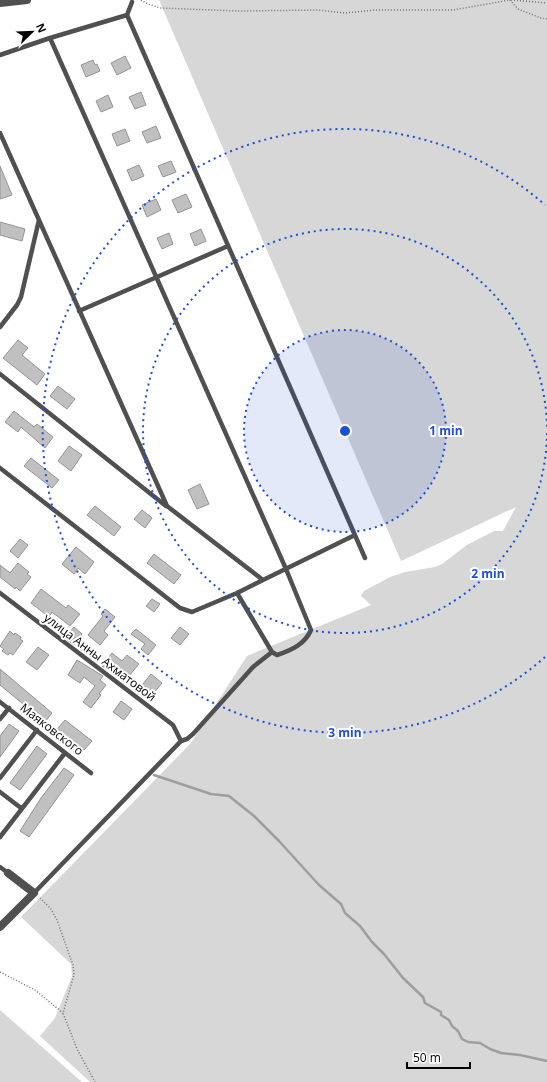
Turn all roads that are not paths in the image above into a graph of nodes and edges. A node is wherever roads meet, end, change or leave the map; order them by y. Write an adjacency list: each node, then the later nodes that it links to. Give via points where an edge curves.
1 (27, 0): 3 (street)
2 (132, 2): 4 (lane)
3 (0, 3)
4 (127, 16): 5 (lane); 10 (lane)
5 (50, 38): 6 (lane); 11 (lane)
6 (0, 55)
7 (0, 133): 8 (lane)
8 (2, 144): 9 (lane)
9 (39, 220): 12 (lane); 13 (lane, via 22,297)
10 (228, 246): 11 (lane); 17 (lane)
11 (156, 278): 12 (lane); 19 (lane)
12 (80, 311): 16 (lane)
13 (0, 327)
14 (0, 374): 16 (lane)
15 (0, 468): 22 (lane, via 180,608 192,612)
16 (167, 506): 20 (lane)
17 (355, 535): 18 (lane); 19 (lane)
18 (365, 558)
19 (286, 569): 20 (lane); 23 (lane, via 311,630 299,646 277,655)
20 (263, 580): 22 (lane)
21 (0, 593): 28 (lane, улица Анны Ахматовой, via 173,725)
22 (237, 593): 23 (lane)
23 (272, 652): 28 (lane, via 188,740)
24 (0, 702): 25 (lane, Маяковского)
25 (9, 708): 26 (lane); 27 (lane, Маяковского)
26 (0, 719)
27 (37, 730): 29 (lane, Маяковского); 31 (lane)
28 (181, 742): 37 (lane)
29 (65, 753): 30 (lane, Маяковского); 33 (lane)
30 (91, 773)
31 (0, 778)
32 (0, 792): 33 (lane)
33 (21, 808): 34 (lane)
34 (0, 837)
35 (0, 867): 36 (lane)
36 (8, 873): 37 (street)
37 (34, 893): 38 (street)
38 (0, 927)

